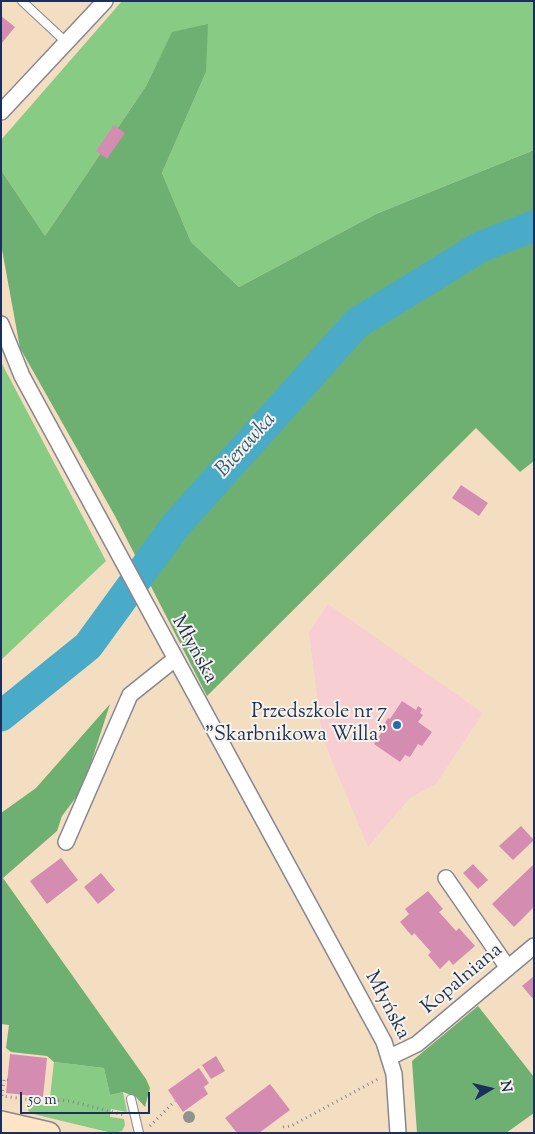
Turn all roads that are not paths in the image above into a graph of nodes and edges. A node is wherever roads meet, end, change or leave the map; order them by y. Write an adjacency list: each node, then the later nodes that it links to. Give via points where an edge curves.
1 (22, 1): 3 (lane)
2 (105, 1): 3 (street)
3 (67, 43): 4 (street)
4 (1, 112)
5 (1, 324): 6 (street, Młyńska, via 22,376)
6 (175, 659): 7 (street, via 130,695); 11 (street, Młyńska)
7 (66, 842)
8 (446, 878): 10 (street)
9 (534, 946): 10 (street, Kopalniana)
10 (508, 968): 11 (street, Kopalniana, via 416,1044)
11 (390, 1057): 16 (street, Młyńska)
12 (131, 1099): 15 (lane)
13 (1, 1122): 14 (main road)
14 (49, 1133)
15 (139, 1133)
16 (398, 1133)

